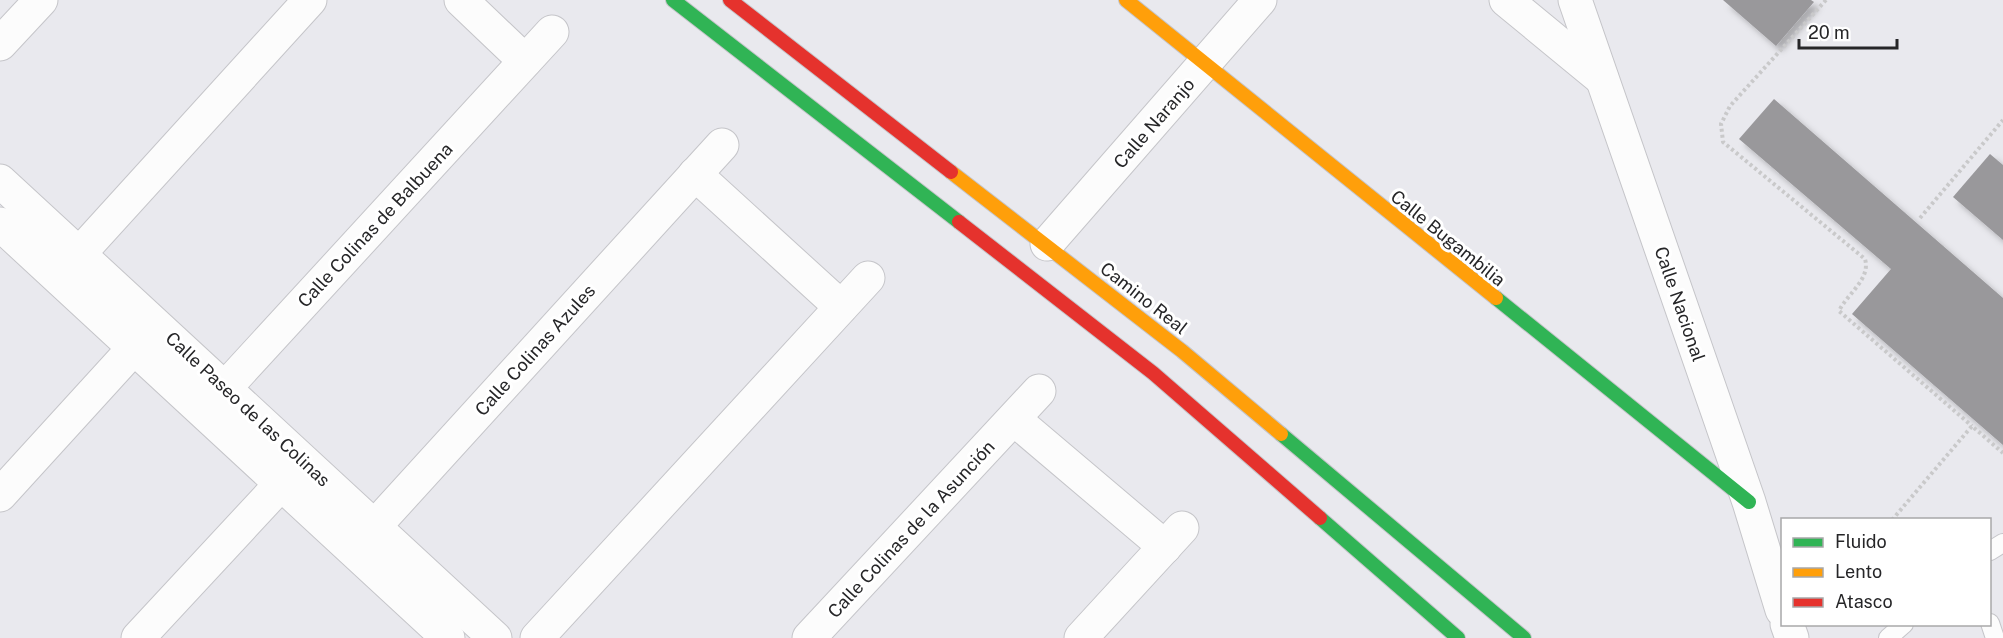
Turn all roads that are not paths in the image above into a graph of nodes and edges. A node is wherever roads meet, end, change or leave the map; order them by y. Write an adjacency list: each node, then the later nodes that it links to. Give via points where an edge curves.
1 (41, 0): 11 (street)
2 (310, 0): 20 (street)
3 (461, 0): 12 (street)
4 (673, 0): 39 (street, via 1153,373)
5 (730, 0): 19 (street, Camino Real)
6 (1126, 0): 13 (street, Calle Bugambilia)
7 (1260, 0): 13 (street, Calle Naranjo)
8 (1506, 0): 14 (street)
9 (1575, 0): 14 (street, Calle Nacional)
10 (552, 32): 12 (street, Calle Colinas de Balbuena)
11 (0, 44)
12 (525, 62): 24 (street, Calle Colinas de Balbuena)
13 (1205, 65): 19 (street, Calle Naranjo); 29 (street, Calle Bugambilia)
14 (1603, 80): 29 (street, Calle Nacional)
15 (722, 146): 16 (street, Calle Colinas Azules)
16 (695, 174): 22 (street); 30 (street, Calle Colinas Azules)
17 (0, 182): 20 (street, Calle Paseo de las Colinas)
18 (0, 224): 23 (street, Calle Paseo de las Colinas)
19 (1047, 244): 40 (street, Camino Real, via 1182,351)
20 (79, 254): 24 (street, Calle Paseo de las Colinas)
21 (868, 278): 22 (street)
22 (841, 307): 36 (street)
23 (134, 348): 27 (street, Calle Paseo de las Colinas); 28 (street)
24 (225, 388): 30 (street, Calle Paseo de las Colinas)
25 (1038, 391): 26 (street, Calle Colinas de la Asunción)
26 (1014, 419): 37 (street, Calle Colinas de la Asunción); 38 (street, via 1173,538)
27 (281, 484): 33 (street); 34 (street, Calle Paseo de las Colinas)
28 (0, 495)
29 (1749, 502): 31 (street, Calle Nacional)
30 (375, 526): 35 (street, Calle Paseo de las Colinas)
31 (1781, 607)
32 (1902, 626): 41 (lane)
33 (138, 638)
34 (448, 638)
35 (495, 638)
36 (537, 638)
37 (809, 638)
38 (1082, 638)
39 (1458, 638)
40 (1524, 638)
41 (1888, 638)

